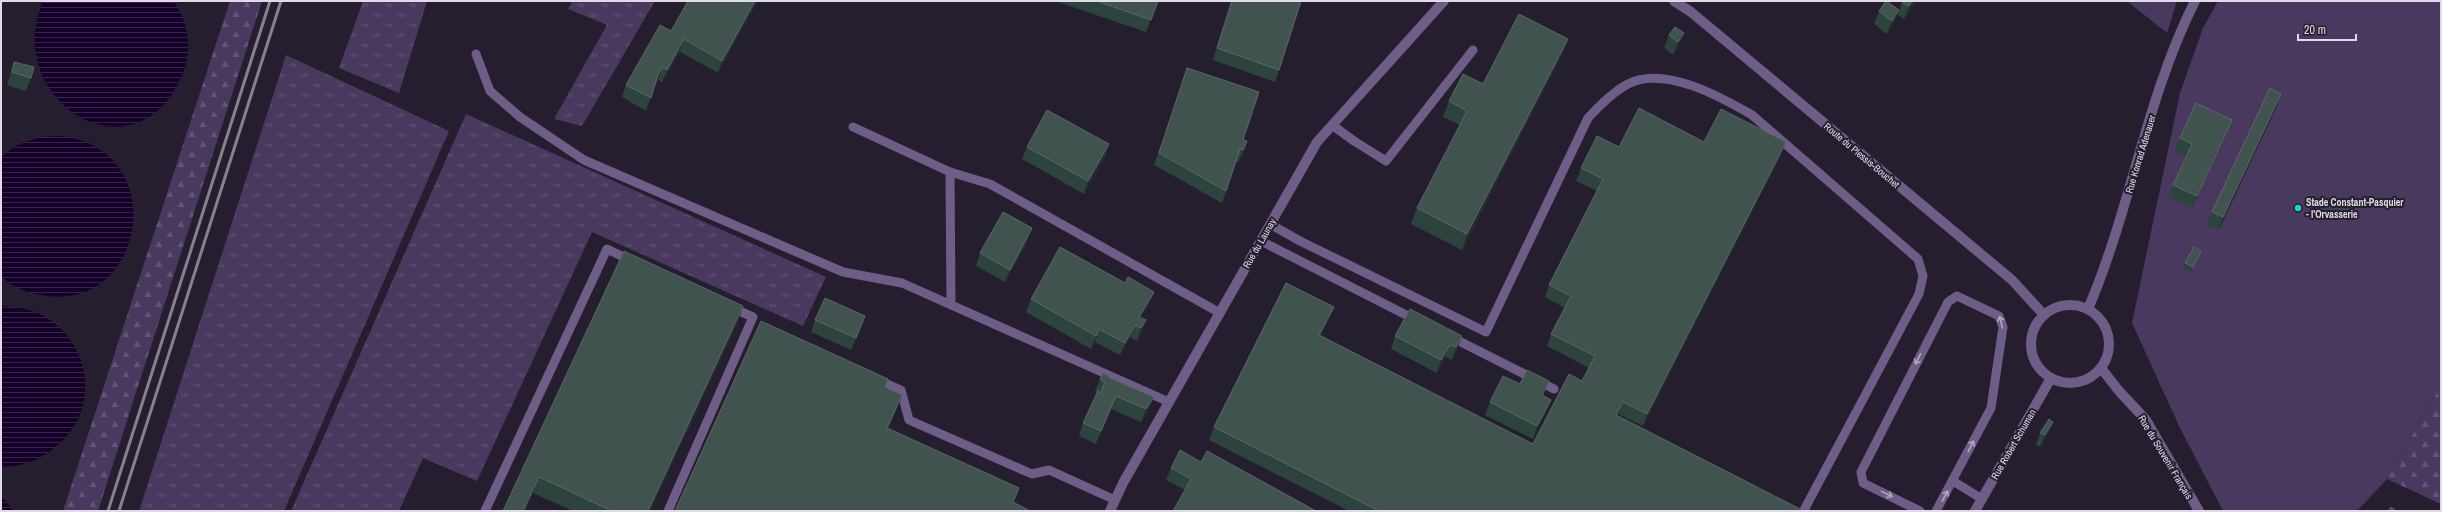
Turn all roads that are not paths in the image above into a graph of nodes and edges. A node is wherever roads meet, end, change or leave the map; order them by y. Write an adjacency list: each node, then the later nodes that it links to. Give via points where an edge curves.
1 (1444, 1): 6 (street, Rue du Launay)
2 (1674, 1): 16 (street, Route du Plessis-Bouchet, via 1691,12 2012,280)
3 (2195, 1): 14 (street, Rue Konrad Adenauer, via 2160,86 2102,276)
4 (1473, 50): 6 (lane, via 1386,161)
5 (476, 54): 13 (lane, via 490,91 520,117 584,160 843,272 902,283)
6 (1332, 125): 9 (street, Rue du Launay, via 1317,142)
7 (853, 127): 8 (lane)
8 (950, 172): 13 (lane); 15 (lane, via 990,184)
9 (1270, 224): 10 (street, Rue du Launay); 30 (lane, via 1486,332 1588,118 1604,101 1629,83 1656,78 1683,83 1724,98 1752,115 1918,259 1923,276 1919,294 1804,510)
10 (1261, 241): 15 (street, Rue du Launay); 17 (lane)
11 (642, 266): 27 (lane, via 607,250)
12 (718, 301): 28 (lane, via 753,317)
13 (951, 304): 23 (lane)
14 (2088, 309): 16 (street, via 2065,305); 19 (street, via 2097,315 2109,335 2107,358)
15 (1220, 313): 23 (street, Rue du Launay)
16 (2044, 315): 21 (street, via 2033,333 2032,353 2039,367)
17 (1423, 323)
18 (1437, 330): 22 (lane)
19 (2101, 368): 21 (street, via 2093,376 2072,383); 34 (street, Rue du Souvenir Français, via 2146,420)
20 (869, 375): 26 (lane, via 901,390 909,420 1032,474 1049,470)
21 (2051, 378): 25 (street, Rue Robert Schuman)
22 (1554, 389)
23 (1169, 402): 26 (street, Rue du Launay)
24 (1953, 481): 25 (lane); 31 (lane, one-way to 31, via 1991,408 2003,327 1999,316 1957,296 1948,302 1861,472 1863,483); 32 (lane, one-way to 24)
25 (1982, 499): 33 (street, Rue Robert Schuman)
26 (1115, 500): 29 (street, Rue du Launay)
27 (485, 511)
28 (668, 511)
29 (1110, 511)
30 (1806, 511)
31 (1920, 511)
32 (1936, 511)
33 (1975, 511)
34 (2199, 511)

